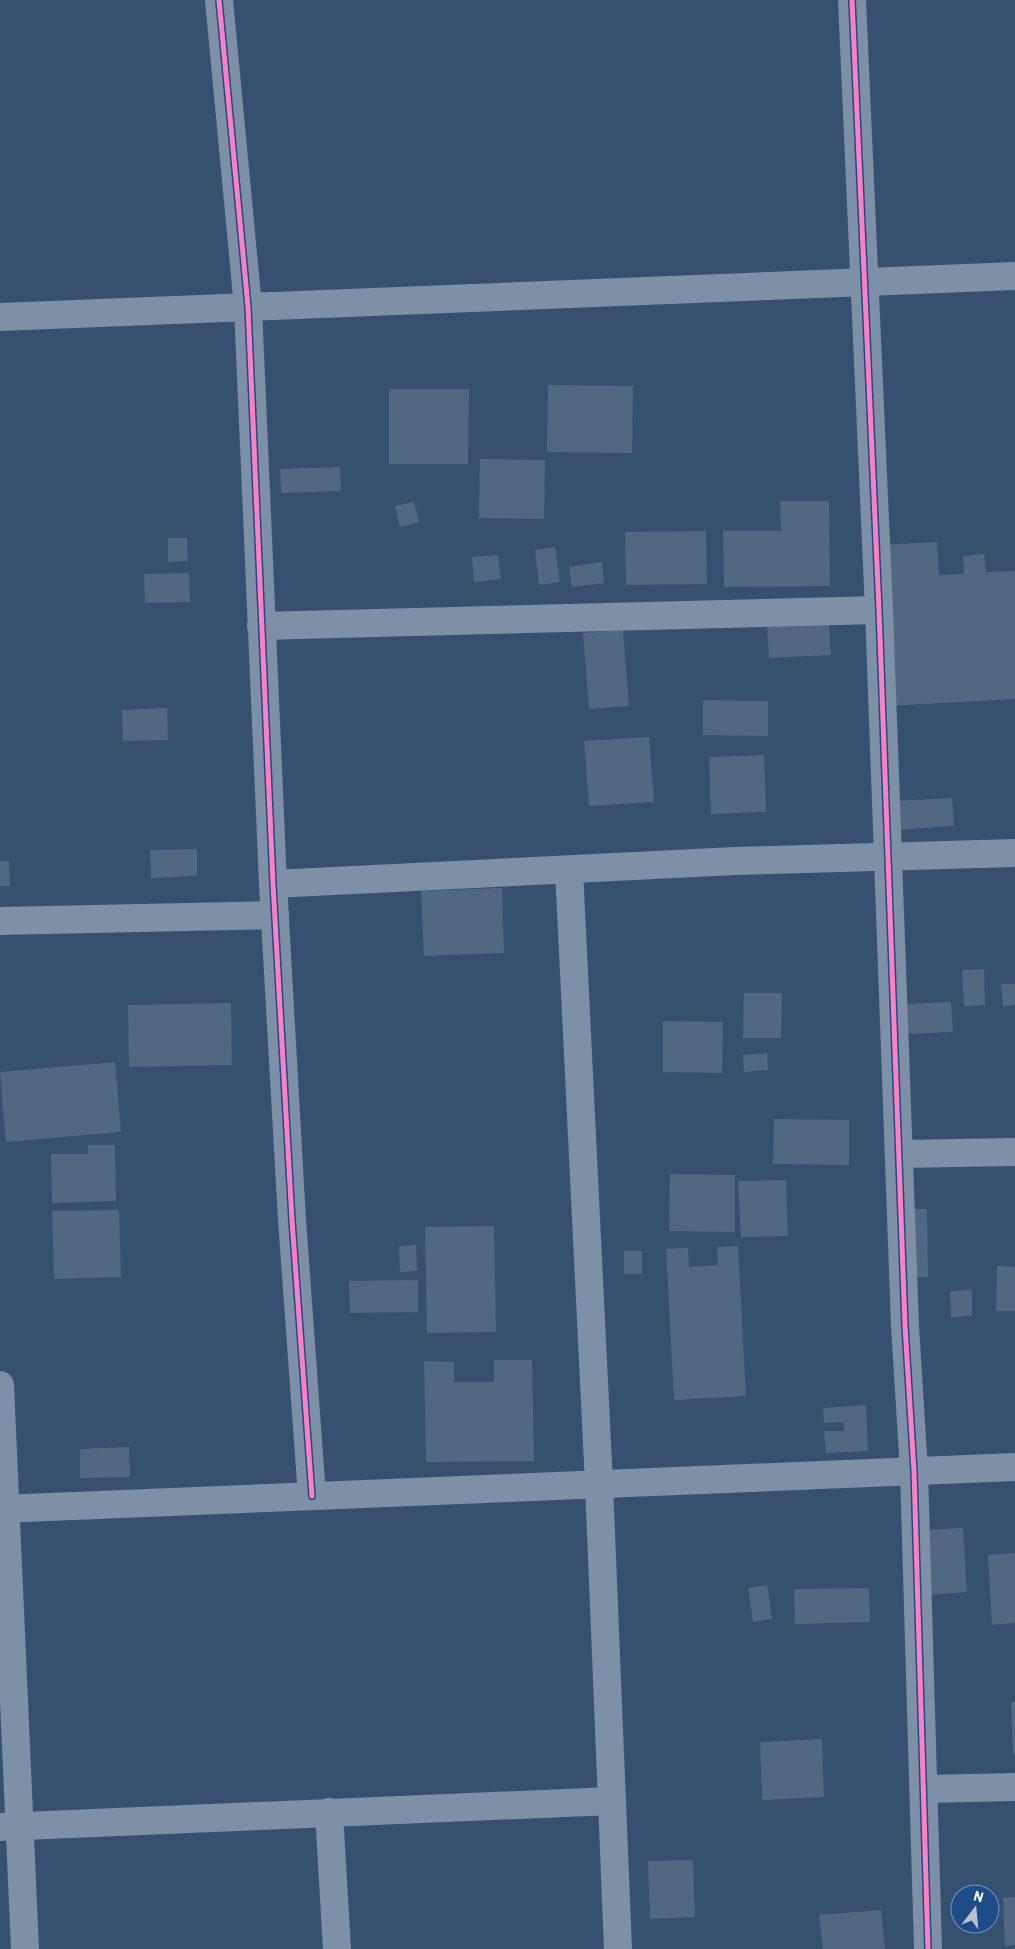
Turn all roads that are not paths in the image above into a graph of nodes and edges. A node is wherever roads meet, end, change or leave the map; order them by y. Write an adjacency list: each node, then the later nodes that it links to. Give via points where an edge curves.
1 (219, 0): 5 (street)
2 (852, 0): 4 (street)
3 (1015, 276): 4 (street)
4 (865, 282): 5 (street); 7 (street)
5 (248, 307): 6 (street); 8 (street)
6 (0, 317)
7 (879, 610): 8 (street); 10 (street)
8 (261, 626): 12 (street)
9 (1015, 853): 10 (street)
10 (887, 857): 11 (street); 16 (street)
11 (569, 870): 12 (street); 20 (street)
12 (273, 884): 13 (street)
13 (275, 915): 14 (street); 21 (street)
14 (0, 921)
15 (1015, 1152): 16 (street)
16 (899, 1154): 19 (street)
17 (0, 1385): 22 (street)
18 (1015, 1467): 19 (street)
19 (914, 1471): 20 (street); 24 (street)
20 (599, 1484): 21 (street); 25 (street)
21 (312, 1496): 22 (street)
22 (3, 1509): 27 (street)
23 (1015, 1787): 24 (street)
24 (924, 1789): 31 (street)
25 (612, 1801): 26 (street); 30 (street)
26 (329, 1812): 27 (street); 29 (street)
27 (10, 1826): 28 (street)
28 (25, 1949)
29 (337, 1949)
30 (618, 1949)
31 (928, 1949)

